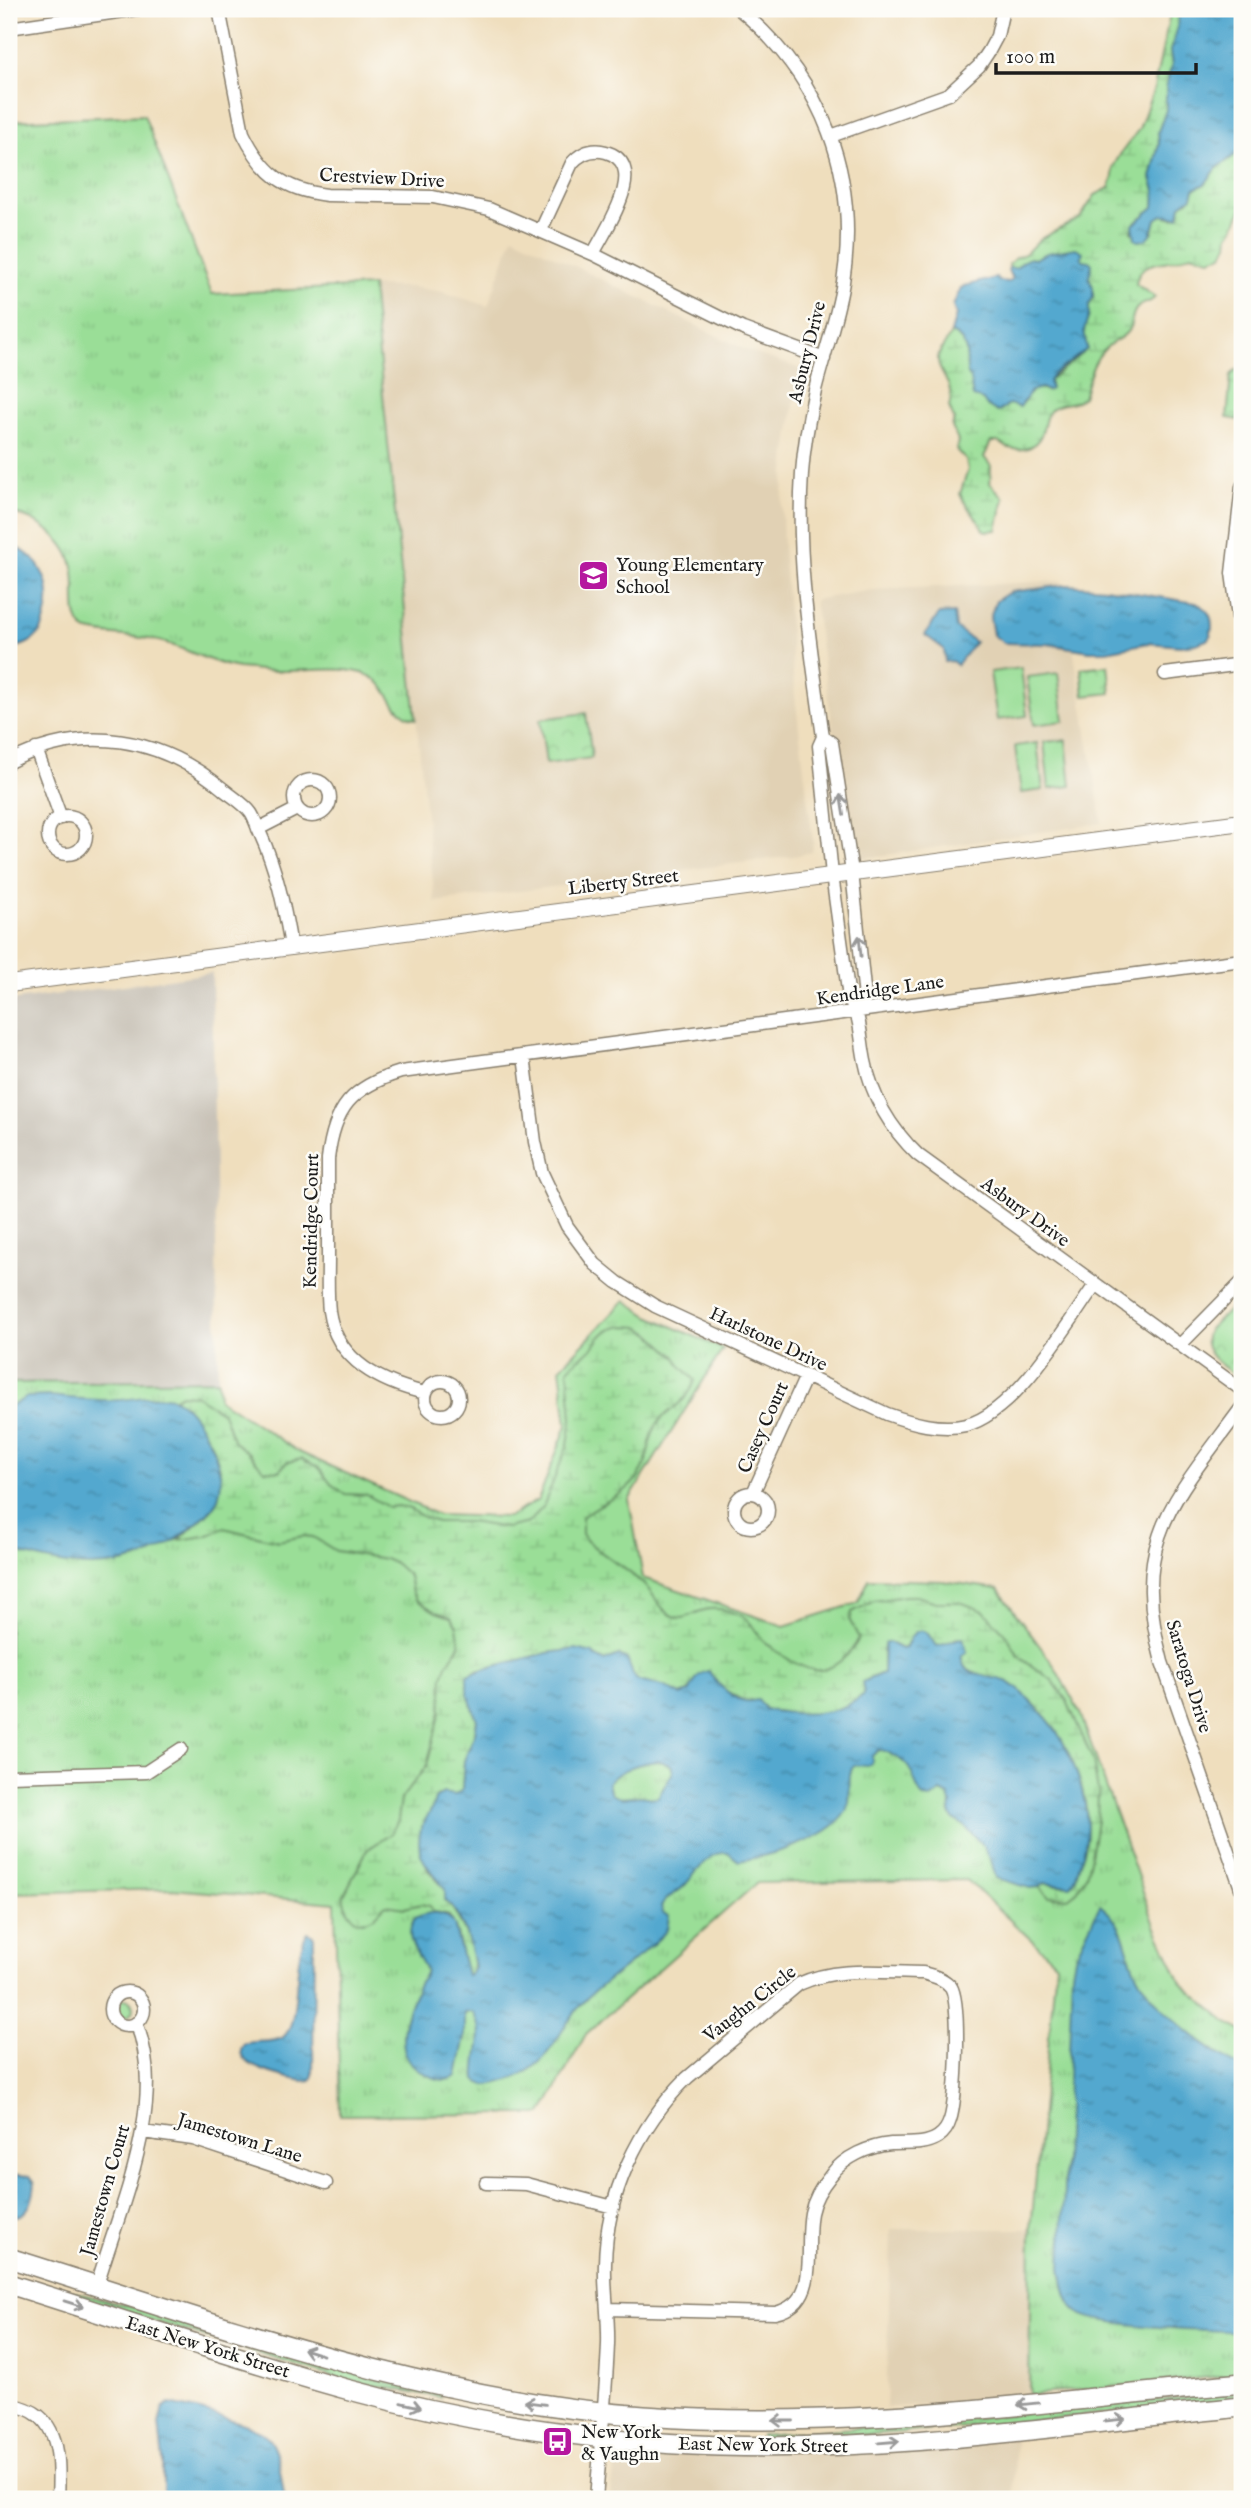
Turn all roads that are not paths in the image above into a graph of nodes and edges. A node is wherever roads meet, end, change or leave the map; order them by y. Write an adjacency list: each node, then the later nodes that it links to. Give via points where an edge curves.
1 (138, 9): 5 (street)
2 (219, 9): 7 (street, Crestview Drive, via 243,134 266,171 310,193 453,200)
3 (739, 9): 6 (street, Asbury Drive, via 792,61)
4 (1003, 9): 6 (street, via 989,51 949,93)
5 (9, 28)
6 (831, 136): 9 (street, Asbury Drive, via 845,200 847,239 842,285)
7 (541, 230): 8 (street, Crestview Drive); 8 (street, via 579,155 599,150 610,153 623,165 626,184)
8 (593, 254): 9 (street, Crestview Drive, via 743,329)
9 (824, 359): 14 (street, Asbury Drive, via 806,439 800,531)
10 (1242, 486): 11 (street, via 1232,573)
11 (1242, 646)
12 (1242, 664): 13 (street)
13 (1166, 674)
14 (823, 737): 21 (street, Asbury Drive, one-way to 14, via 832,743); 22 (street, Asbury Drive, via 819,746)
15 (36, 749): 16 (street); 18 (street); 20 (street, via 102,740 165,752 202,772 251,812)
16 (9, 762)
17 (297, 809): 20 (street)
18 (61, 818)
19 (1242, 821): 21 (street, Liberty Street)
20 (258, 829): 23 (street, via 277,874)
21 (852, 873): 22 (street, Liberty Street); 26 (street, Asbury Drive, one-way to 21, via 865,998)
22 (832, 875): 23 (street, Liberty Street); 26 (street, Asbury Drive, via 849,998)
23 (290, 946): 25 (street, Liberty Street)
24 (1242, 960): 26 (street, Kendridge Lane)
25 (9, 984)
26 (858, 1011): 27 (street, Kendridge Lane); 29 (street, Asbury Drive, via 873,1089 906,1143)
27 (524, 1056): 31 (street, Harlstone Drive, via 545,1181 567,1226 596,1264 639,1297); 33 (street, Kendridge Court, via 401,1072 363,1088 349,1098 336,1118 328,1159 328,1301 333,1325 347,1353 363,1367 395,1385)
28 (1242, 1282): 30 (street)
29 (1095, 1285): 30 (street, Asbury Drive); 31 (street, Harlstone Drive, via 1016,1393 998,1410 966,1425 909,1422)
30 (1180, 1345): 32 (street, Asbury Drive)
31 (806, 1377): 35 (street, Casey Court)
32 (1242, 1390)
33 (425, 1393)
34 (1242, 1407): 38 (street, Saratoga Drive, via 1173,1502 1156,1540 1150,1588 1162,1662)
35 (753, 1493)
36 (181, 1749): 37 (street, via 146,1772)
37 (9, 1776)
38 (1242, 1891)
39 (136, 2023): 40 (street, Jamestown Court, via 147,2065)
40 (143, 2132): 41 (street, Jamestown Lane, via 193,2139); 46 (street, Jamestown Court)
41 (326, 2183)
42 (486, 2183): 43 (street, via 526,2184)
43 (613, 2207): 47 (street, Vaughn Circle, via 605,2264); 47 (street, Vaughn Circle, via 628,2162 670,2095 799,1984 833,1973 923,1973 949,1985 957,2011 950,2121 936,2138 868,2149 834,2170 815,2198 806,2286 795,2304 775,2313)
44 (9, 2258): 46 (main road, East New York Street)
45 (9, 2284): 52 (main road, East New York Street, one-way to 52, via 355,2391 474,2418)
46 (97, 2285): 51 (main road, East New York Street, one-way to 46, via 387,2373)
47 (607, 2309): 51 (street, Vaughn Circle)
48 (1242, 2383): 51 (main road, East New York Street, one-way to 51, via 851,2420 727,2421)
49 (9, 2404): 53 (street, via 39,2415 46,2424 59,2463)
50 (1242, 2407): 52 (main road, East New York Street, one-way to 50, via 716,2446 859,2445)
51 (603, 2412): 52 (street, Vaughn Circle)
52 (601, 2437): 54 (street, Vaughn Circle)
53 (58, 2499)
54 (596, 2499)

